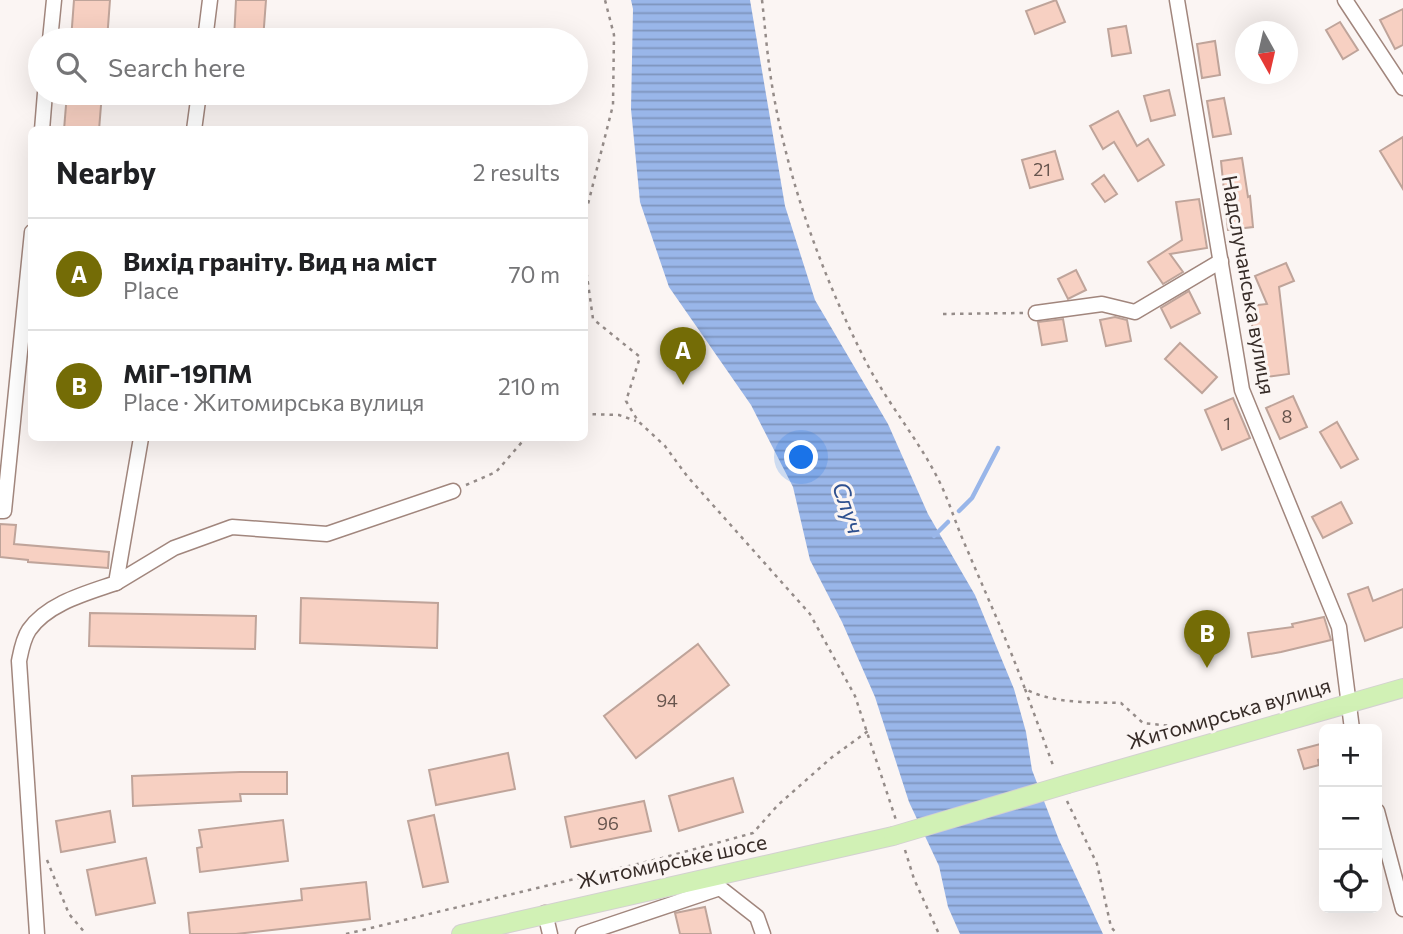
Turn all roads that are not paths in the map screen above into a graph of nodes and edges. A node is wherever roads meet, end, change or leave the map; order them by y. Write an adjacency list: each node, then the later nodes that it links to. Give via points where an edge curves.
1 (54, 0): 5 (street)
2 (210, 0): 6 (street)
3 (1177, 0): 12 (street, Надслучанська вулиця)
4 (1345, 0): 7 (street)
5 (51, 28)
6 (206, 28)
7 (1403, 88)
8 (44, 105): 10 (street)
9 (197, 105): 11 (street)
10 (42, 126)
11 (195, 126)
12 (1221, 261): 14 (street, via 1136,312 1102,304); 20 (street, Надслучанська вулиця, via 1242,390 1339,627)
13 (28, 272): 17 (street, via 4,511)
14 (1036, 313)
15 (140, 441): 18 (street)
16 (453, 491): 18 (street, via 327,534 232,527 174,548)
17 (0, 511)
18 (116, 583): 26 (street, via 48,613 29,630 21,652)
19 (1403, 688): 20 (main road, Житомирська вулиця)
20 (1349, 703): 21 (street, Надслучанська вулиця); 23 (main road, Житомирська вулиця, bridge)
21 (1351, 724)
22 (1382, 830): 24 (street)
23 (897, 833): 25 (main road, Житомирське шосе)
24 (1403, 909)
25 (545, 914): 27 (main road, Житомирське шосе); 28 (street)
26 (37, 934)
27 (461, 934)
28 (550, 934)
29 (583, 934): 30 (street, via 720,888 757,917)
30 (763, 934)

